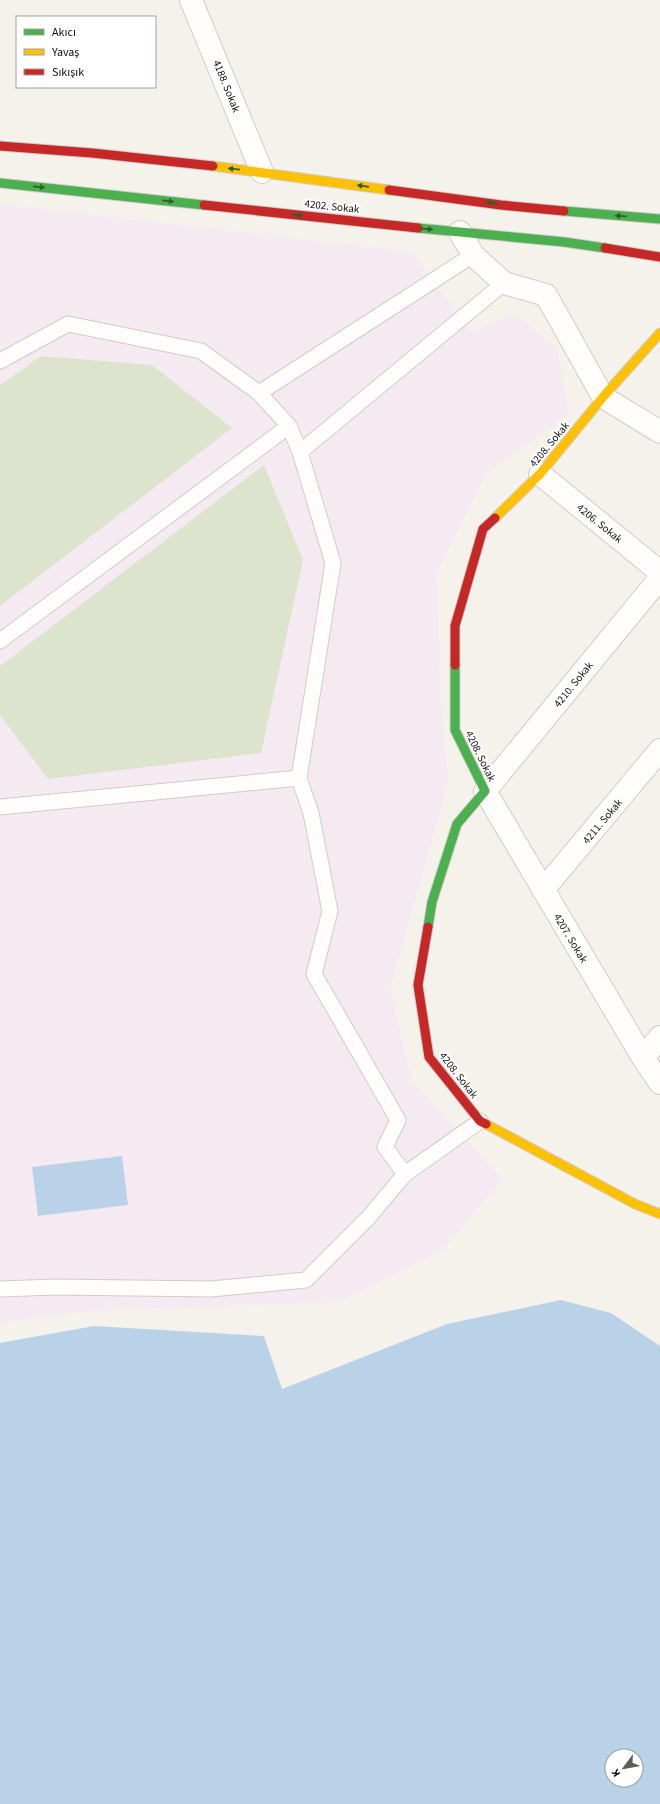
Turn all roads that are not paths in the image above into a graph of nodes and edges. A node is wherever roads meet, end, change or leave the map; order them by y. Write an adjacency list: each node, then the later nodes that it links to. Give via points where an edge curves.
1 (191, 0): 3 (street, 4188. Sokak)
2 (0, 146): 3 (street, one-way to 2, via 92,153)
3 (262, 172): 5 (street, one-way to 3, via 502,205)
4 (0, 183): 6 (street, 4202. Sokak, one-way to 6)
5 (660, 219)
6 (460, 232): 7 (street); 8 (street, 4202. Sokak, via 564,242)
7 (473, 255): 9 (street); 12 (lane)
8 (660, 257)
9 (504, 284): 13 (street, via 546,295); 16 (lane)
10 (660, 333): 13 (street, 4208. Sokak)
11 (0, 361): 12 (lane, via 68,324 201,351)
12 (258, 393): 14 (lane)
13 (603, 397): 15 (street); 17 (street, 4208. Sokak)
14 (289, 426): 16 (lane); 20 (lane)
15 (660, 432)
16 (300, 452): 22 (lane, via 333,563)
17 (540, 474): 18 (street, 4206. Sokak); 23 (street, 4208. Sokak, via 483,529 455,626 455,730)
18 (660, 572)
19 (660, 578): 23 (street, 4210. Sokak)
20 (0, 640)
21 (660, 750): 25 (street, 4211. Sokak)
22 (299, 778): 24 (lane); 30 (lane, via 311,813 330,911 314,974 398,1120 385,1147)
23 (485, 791): 25 (street, 4207. Sokak); 29 (street, 4208. Sokak, via 457,824 432,902 418,985 429,1057)
24 (0, 807)
25 (543, 890): 27 (street, 4207. Sokak)
26 (660, 1037): 27 (street)
27 (643, 1058): 28 (street, 4207. Sokak)
28 (660, 1083)
29 (480, 1121): 30 (lane); 31 (street, 4208. Sokak, via 635,1204)
30 (405, 1174): 32 (lane, via 368,1218 306,1280 211,1289)
31 (660, 1214)
32 (0, 1289)

